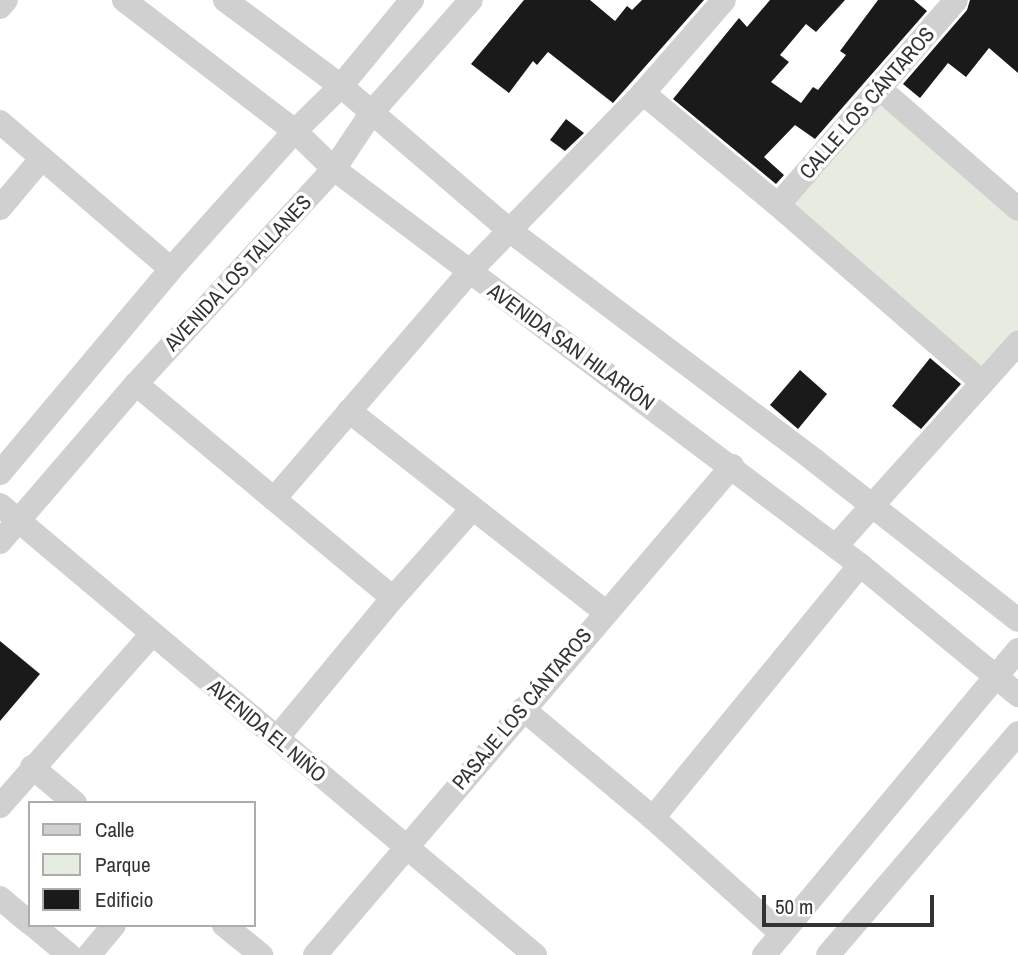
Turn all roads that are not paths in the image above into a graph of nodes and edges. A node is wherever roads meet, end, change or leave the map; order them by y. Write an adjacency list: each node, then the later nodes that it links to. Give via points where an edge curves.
1 (6, 0): 8 (street)
2 (124, 0): 14 (street, AVENIDA SAN HILARIÓN)
3 (225, 0): 9 (street)
4 (412, 0): 9 (street)
5 (471, 0): 12 (street, AVENIDA LOS TALLANES)
6 (724, 0): 11 (street)
7 (956, 0): 10 (street, CALLE LOS CÁNTAROS)
8 (0, 8)
9 (341, 86): 12 (street); 14 (street)
10 (878, 88): 17 (street, CALLE LOS CÁNTAROS); 19 (street)
11 (643, 93): 17 (street); 20 (street)
12 (372, 113): 16 (street, AVENIDA LOS TALLANES); 20 (street)
13 (0, 122): 15 (street)
14 (295, 131): 16 (street, AVENIDA SAN HILARIÓN); 21 (street)
15 (42, 158): 18 (street); 21 (street)
16 (334, 169): 22 (street, AVENIDA SAN HILARIÓN); 25 (street, AVENIDA LOS TALLANES)
17 (778, 205): 24 (street)
18 (0, 208)
19 (1018, 209)
20 (509, 230): 22 (street); 30 (street)
21 (171, 269): 28 (street)
22 (469, 272): 26 (street); 27 (street, AVENIDA SAN HILARIÓN)
23 (1018, 343): 24 (street)
24 (983, 383): 30 (street)
25 (136, 384): 29 (street); 32 (street, AVENIDA LOS TALLANES)
26 (349, 411): 29 (street); 31 (street)
27 (732, 466): 34 (street, AVENIDA SAN HILARIÓN); 37 (street, PASAJE LOS CÁNTAROS)
28 (0, 473)
29 (274, 499): 36 (street)
30 (873, 505): 34 (street); 38 (street)
31 (473, 508): 36 (street); 37 (street)
32 (9, 513): 33 (street, AVENIDA LOS TALLANES); 39 (street, AVENIDA EL NIÑO)
33 (0, 542)
34 (836, 547): 35 (street, AVENIDA SAN HILARIÓN)
35 (860, 565): 41 (street, AVENIDA SAN HILARIÓN); 49 (street)
36 (393, 598): 45 (street)
37 (605, 612): 43 (street, PASAJE LOS CÁNTAROS)
38 (1018, 620)
39 (152, 634): 45 (street, AVENIDA EL NIÑO); 46 (street)
40 (1018, 650): 41 (street)
41 (996, 676): 42 (street, AVENIDA SAN HILARIÓN); 56 (street)
42 (1018, 695)
43 (523, 709): 49 (street); 50 (street, PASAJE LOS CÁNTAROS)
44 (1018, 733): 63 (street)
45 (277, 738): 50 (street, AVENIDA EL NIÑO)
46 (32, 767): 47 (street); 48 (street)
47 (73, 801)
48 (0, 806)
49 (653, 818): 56 (street)
50 (405, 848): 60 (street, PASAJE LOS CÁNTAROS); 61 (street, AVENIDA EL NIÑO)
51 (0, 898): 52 (street)
52 (28, 921)
53 (35, 927): 57 (street)
54 (112, 927): 58 (street)
55 (226, 927): 59 (street)
56 (782, 934): 62 (street)
57 (69, 955)
58 (89, 955)
59 (261, 955)
60 (315, 955)
61 (535, 955)
62 (764, 955)
63 (828, 955)

